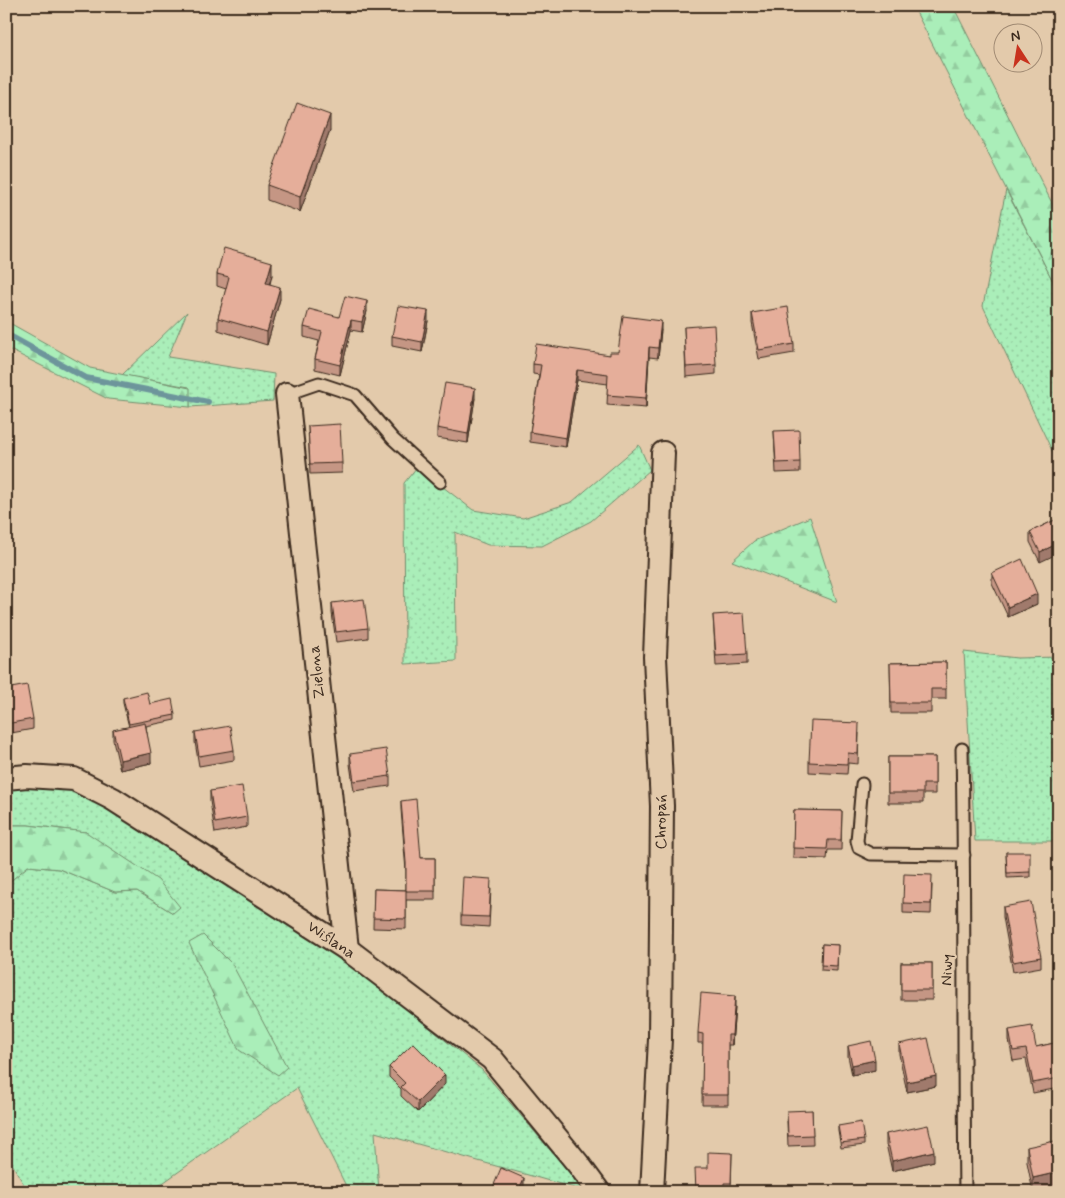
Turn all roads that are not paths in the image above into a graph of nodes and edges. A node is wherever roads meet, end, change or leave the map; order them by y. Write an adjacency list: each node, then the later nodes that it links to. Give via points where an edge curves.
1 (287, 394): 3 (lane, via 320,383 355,394 393,438); 8 (street, Zielona)
2 (662, 453): 10 (street, Chropań, via 654,657 662,806 660,1039)
3 (440, 482)
4 (962, 749): 7 (lane, Niwy)
5 (6, 778): 8 (street, Wiślana, via 74,779 113,799)
6 (862, 784): 7 (lane, via 859,848 871,854)
7 (964, 855): 11 (lane, Niwy)
8 (347, 950): 9 (street, Wiślana, via 492,1059)
9 (599, 1192)
10 (652, 1192)
11 (965, 1192)

